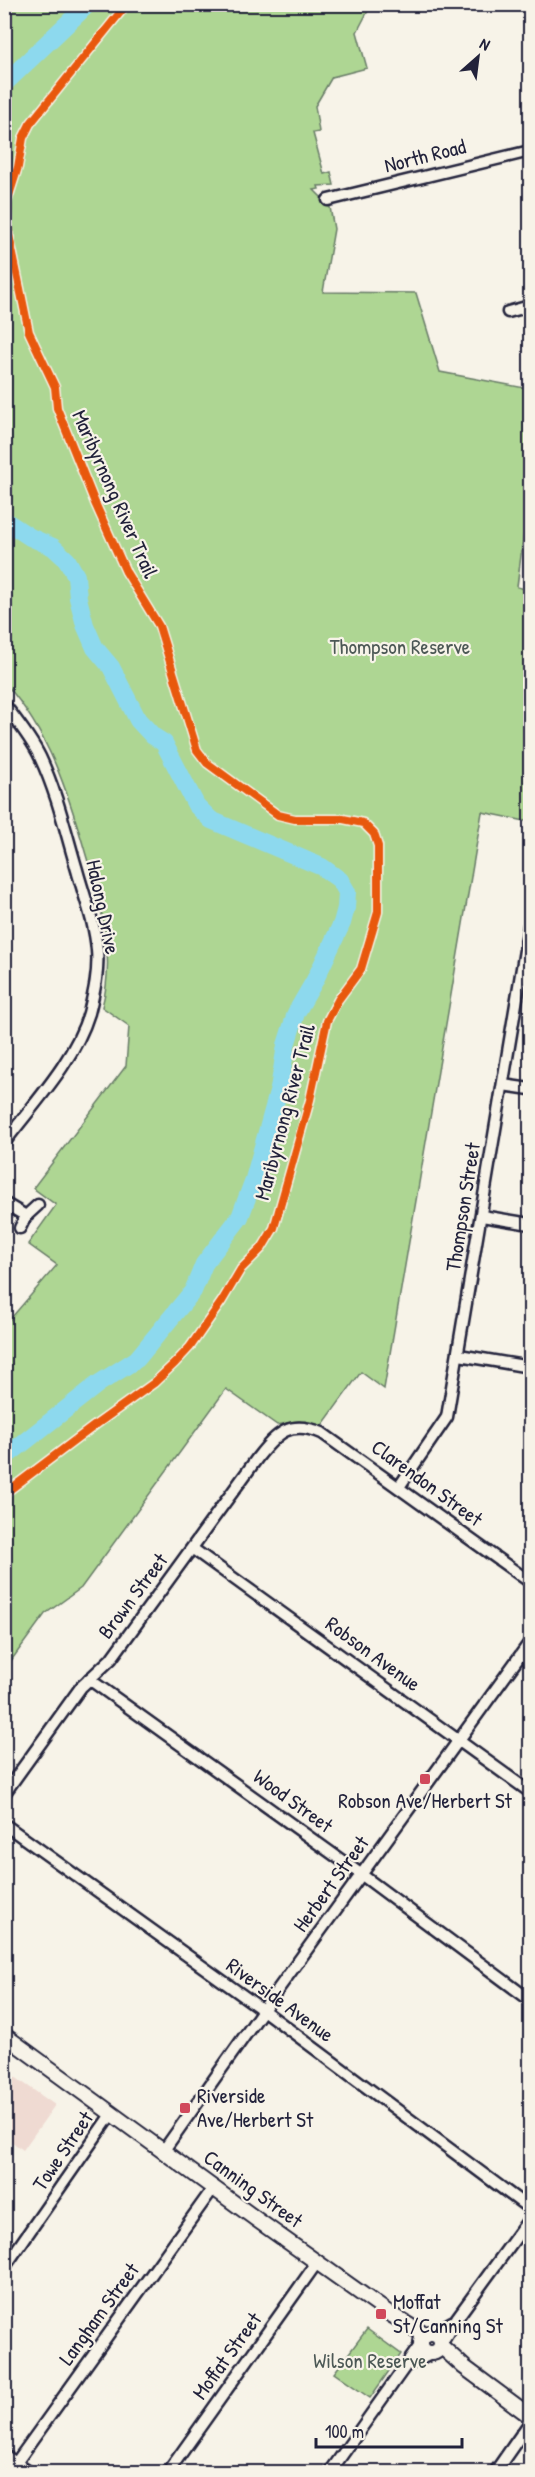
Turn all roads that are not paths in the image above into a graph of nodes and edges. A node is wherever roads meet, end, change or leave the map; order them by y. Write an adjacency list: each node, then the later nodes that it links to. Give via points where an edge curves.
1 (531, 151): 2 (street, North Road)
2 (328, 200)
3 (531, 306): 4 (street)
4 (508, 312)
5 (4, 704): 10 (street, Halong Drive, via 39,755 51,785 89,911 97,964 88,1015 78,1040)
6 (531, 920): 7 (street, Thompson Street)
7 (528, 957): 8 (street, Thompson Street)
8 (503, 1084): 9 (street); 14 (street, Thompson Street)
9 (531, 1089)
10 (4, 1143)
11 (8, 1203): 13 (street)
12 (38, 1205): 13 (street)
13 (26, 1216): 16 (street)
14 (482, 1216): 15 (street); 17 (street, Thompson Street)
15 (531, 1224)
16 (20, 1228)
17 (459, 1355): 18 (street); 20 (street, Thompson Street, via 447,1417)
18 (531, 1367)
19 (297, 1426): 20 (street, Clarendon Street, via 322,1433); 21 (street, Brown Street, via 272,1440)
20 (399, 1487): 22 (street, Clarendon Street)
21 (193, 1549): 24 (street, Brown Street, via 111,1659); 25 (street, Robson Avenue)
22 (529, 1577)
23 (531, 1642): 25 (street, Herbert Street)
24 (89, 1679): 27 (street, Brown Street); 31 (street, Wood Street)
25 (458, 1740): 28 (street, Robson Avenue); 31 (street, Herbert Street)
26 (4, 1773): 27 (street)
27 (14, 1780): 29 (street, Brown Street)
28 (531, 1792)
29 (4, 1794)
30 (4, 1824): 33 (street, Riverside Avenue)
31 (362, 1875): 32 (street, Wood Street); 33 (street, Herbert Street)
32 (531, 2000)
33 (263, 2010): 36 (street, Herbert Street); 38 (street, Riverside Avenue)
34 (6, 2040): 35 (street, Canning Street)
35 (112, 2114): 36 (street, Canning Street); 41 (street, Towe Street)
36 (164, 2150): 37 (street, Canning Street)
37 (214, 2187): 40 (street, Canning Street); 46 (street, Langham Street)
38 (531, 2209)
39 (531, 2218): 42 (street, via 457,2318)
40 (318, 2261): 42 (street, Canning Street); 48 (street, Moffat Street)
41 (4, 2268)
42 (431, 2344): 43 (street, Canning Street); 49 (street, via 407,2366)
43 (531, 2416)
44 (531, 2422): 50 (street)
45 (4, 2455): 46 (street)
46 (16, 2463): 47 (street)
47 (29, 2472)
48 (168, 2472)
49 (330, 2472)
50 (495, 2472)

